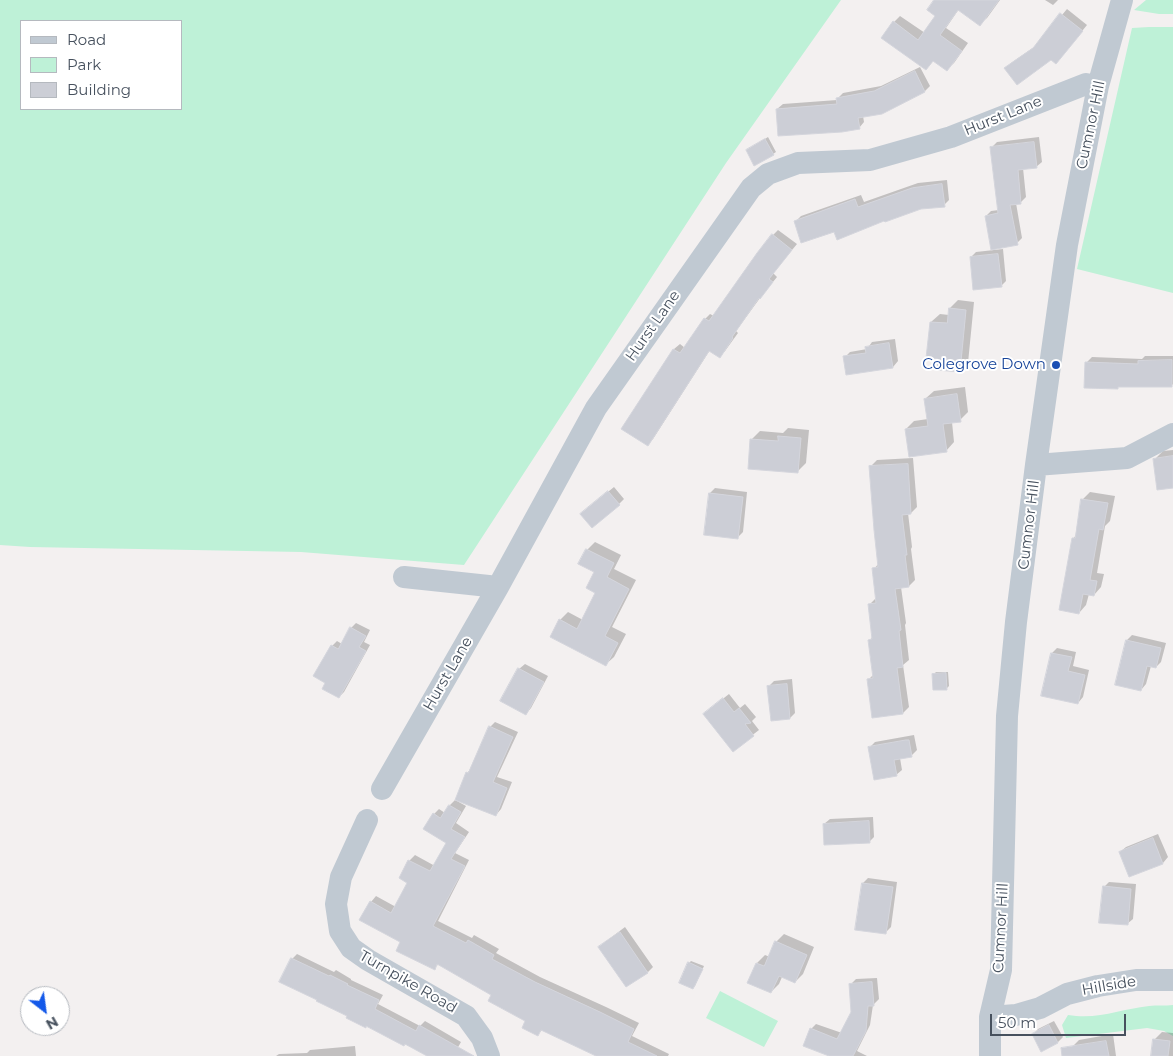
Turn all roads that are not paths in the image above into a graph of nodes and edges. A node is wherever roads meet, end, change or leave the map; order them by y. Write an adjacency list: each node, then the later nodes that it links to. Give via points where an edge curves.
1 (1122, 0): 2 (street, Cumnor Hill)
2 (1098, 86): 4 (street, Cumnor Hill, via 1067,245); 6 (street, Hurst Lane, via 1086,84 951,137 870,160 798,163 768,174 751,188 596,408)
3 (1173, 434): 4 (street, via 1127,458)
4 (1036, 465): 10 (street, Cumnor Hill, via 1007,716 1001,970)
5 (404, 578): 6 (street)
6 (498, 587): 7 (street, Hurst Lane)
7 (382, 789)
8 (367, 820): 11 (street, Turnpike Road, via 341,877 336,904 340,931 351,948 362,956 466,1016 482,1038)
9 (1173, 980): 10 (street, Hillside, via 1136,980 1098,986 1067,994 1040,1008 1016,1015)
10 (990, 1017): 12 (street, Cumnor Hill)
11 (488, 1056)
12 (990, 1056)

